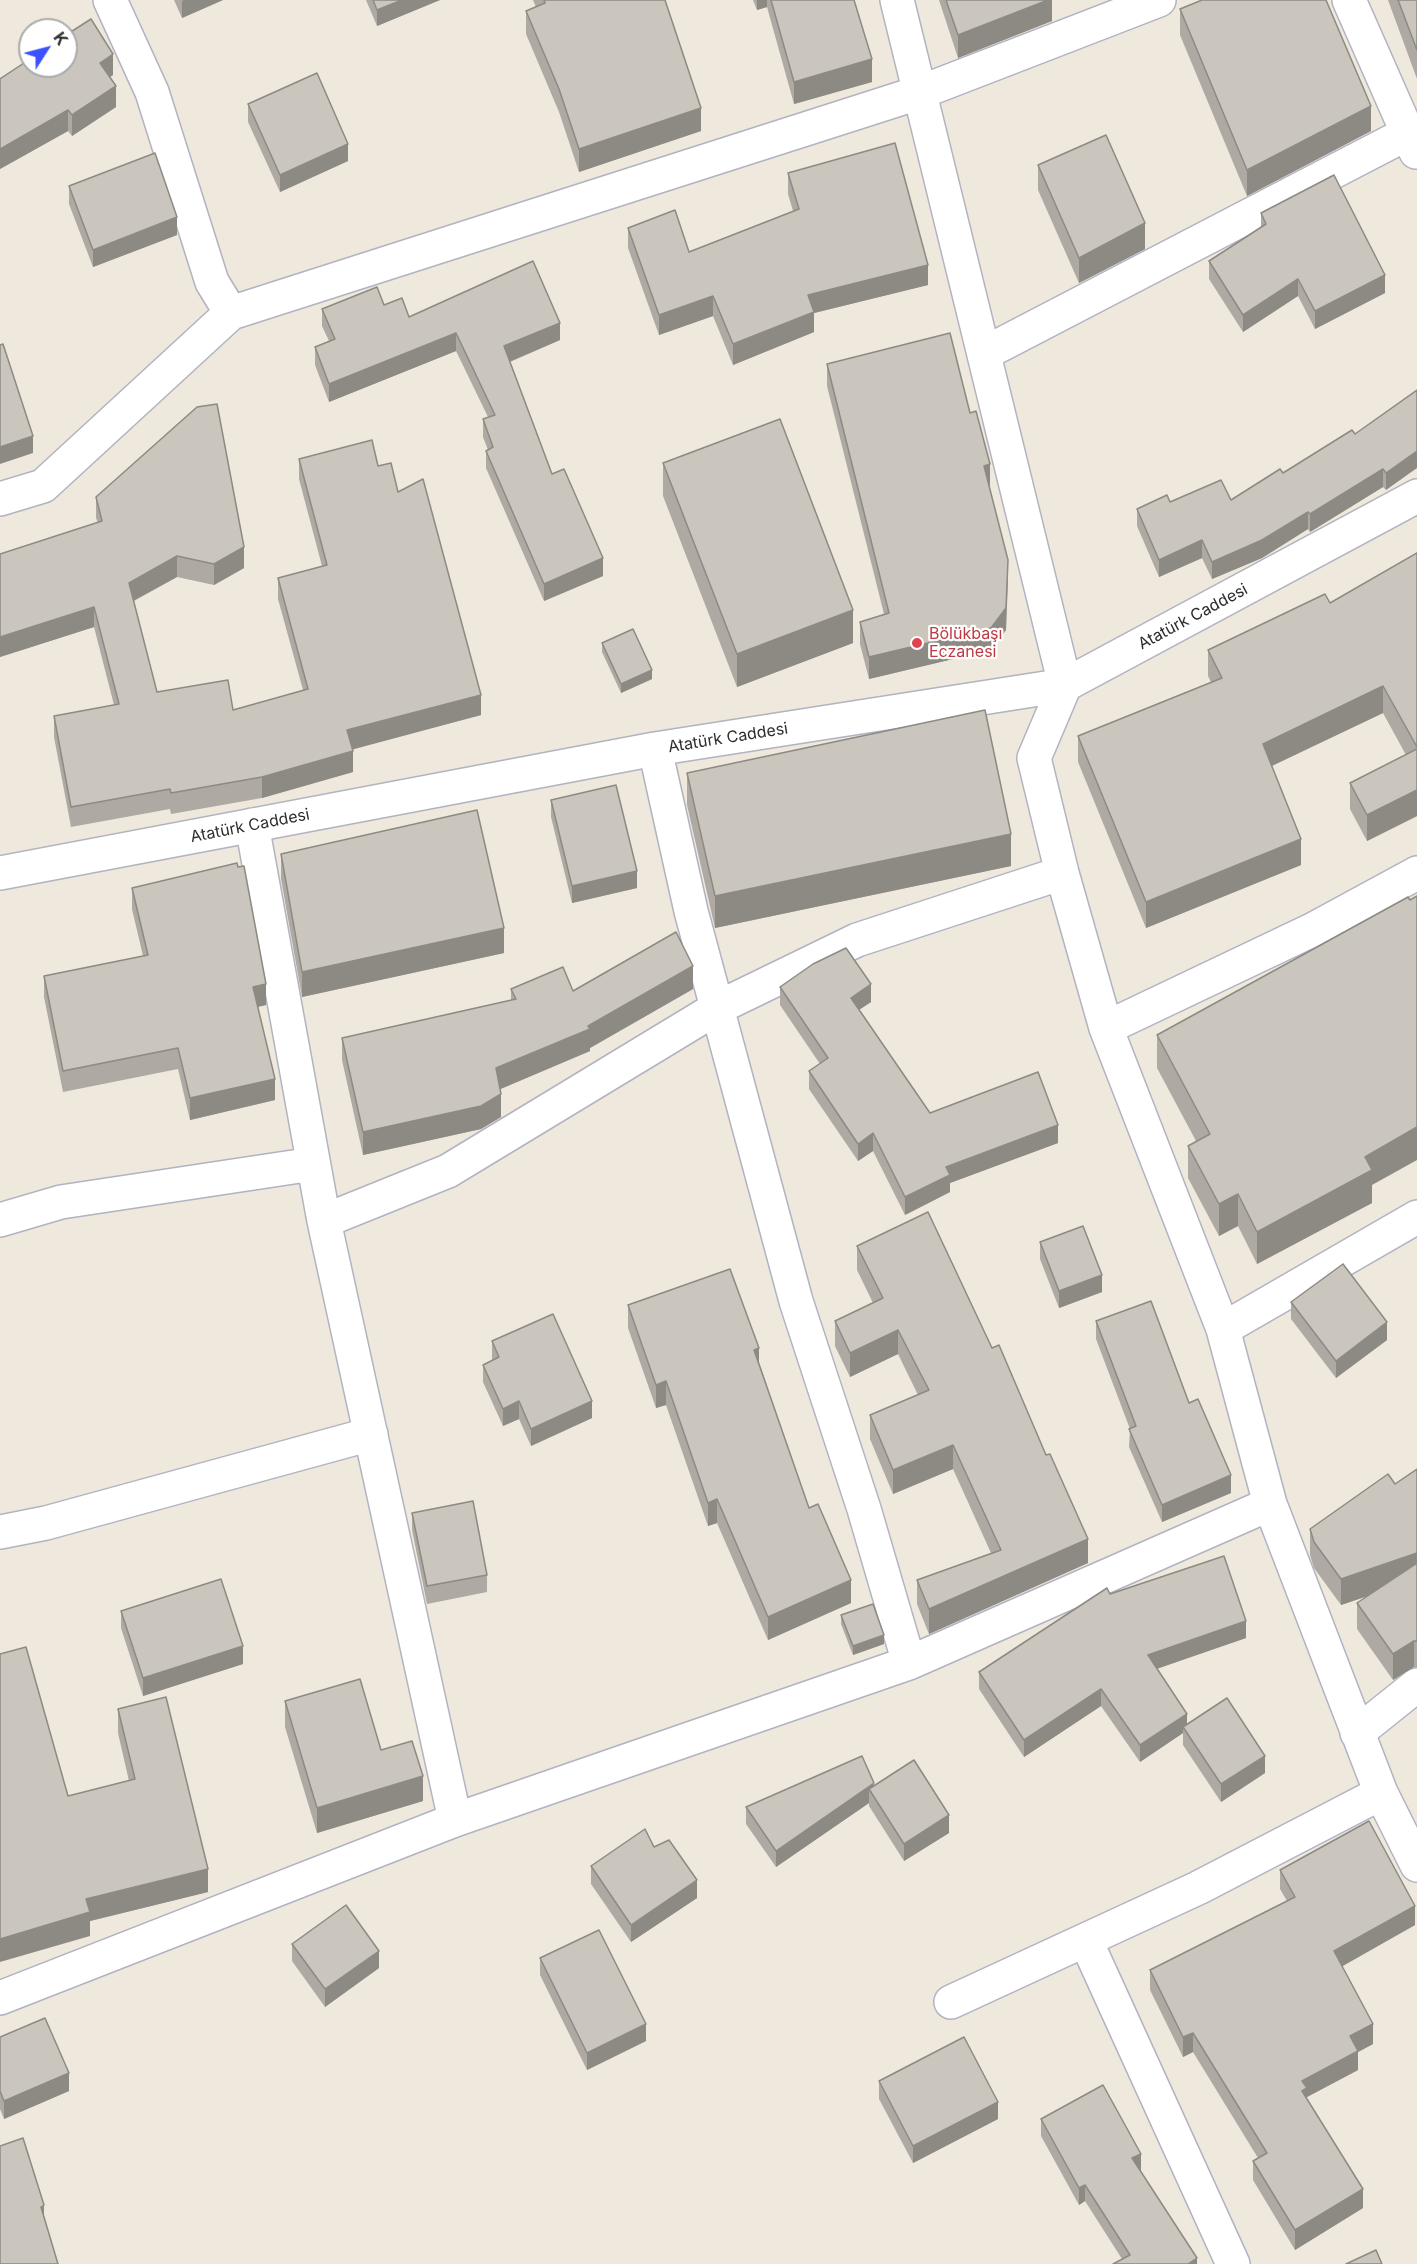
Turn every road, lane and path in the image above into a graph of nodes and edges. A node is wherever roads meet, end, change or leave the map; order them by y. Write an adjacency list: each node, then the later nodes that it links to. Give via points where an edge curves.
1 (110, 0): 7 (street, via 152,92 212,282)
2 (897, 0): 5 (street)
3 (1159, 0): 5 (street)
4 (1349, 0): 6 (street)
5 (921, 92): 7 (street); 8 (street)
6 (1412, 143): 8 (street)
7 (231, 313): 10 (street, via 43,486)
8 (985, 353): 11 (street)
9 (1417, 496): 11 (street, Atatürk Caddesi)
10 (0, 499)
11 (1065, 685): 12 (street, Atatürk Caddesi); 15 (street, via 1034,758)
12 (655, 749): 13 (street, Atatürk Caddesi); 17 (street)
13 (252, 825): 14 (street, Atatürk Caddesi); 19 (street)
14 (0, 873)
15 (1062, 873): 17 (street, via 857,940); 18 (street)
16 (1417, 873): 18 (street, via 1312,930)
17 (717, 1008): 22 (street, via 448,1171); 27 (street, via 796,1301)
18 (1106, 1028): 23 (street)
19 (314, 1164): 21 (street, via 61,1202); 22 (street)
20 (1417, 1217): 23 (street)
21 (0, 1220)
22 (324, 1221): 24 (street)
23 (1223, 1329): 25 (street)
24 (371, 1434): 26 (street, via 46,1523); 31 (street)
25 (1270, 1504): 27 (street); 29 (street)
26 (0, 1532)
27 (909, 1663): 31 (street)
28 (1417, 1685): 29 (street)
29 (1357, 1733): 30 (street)
30 (1381, 1793): 32 (street); 33 (street)
31 (455, 1820): 34 (street)
32 (1417, 1865)
33 (1086, 1941): 35 (street); 36 (street)
34 (0, 1998)
35 (951, 2002)
36 (1233, 2264)

